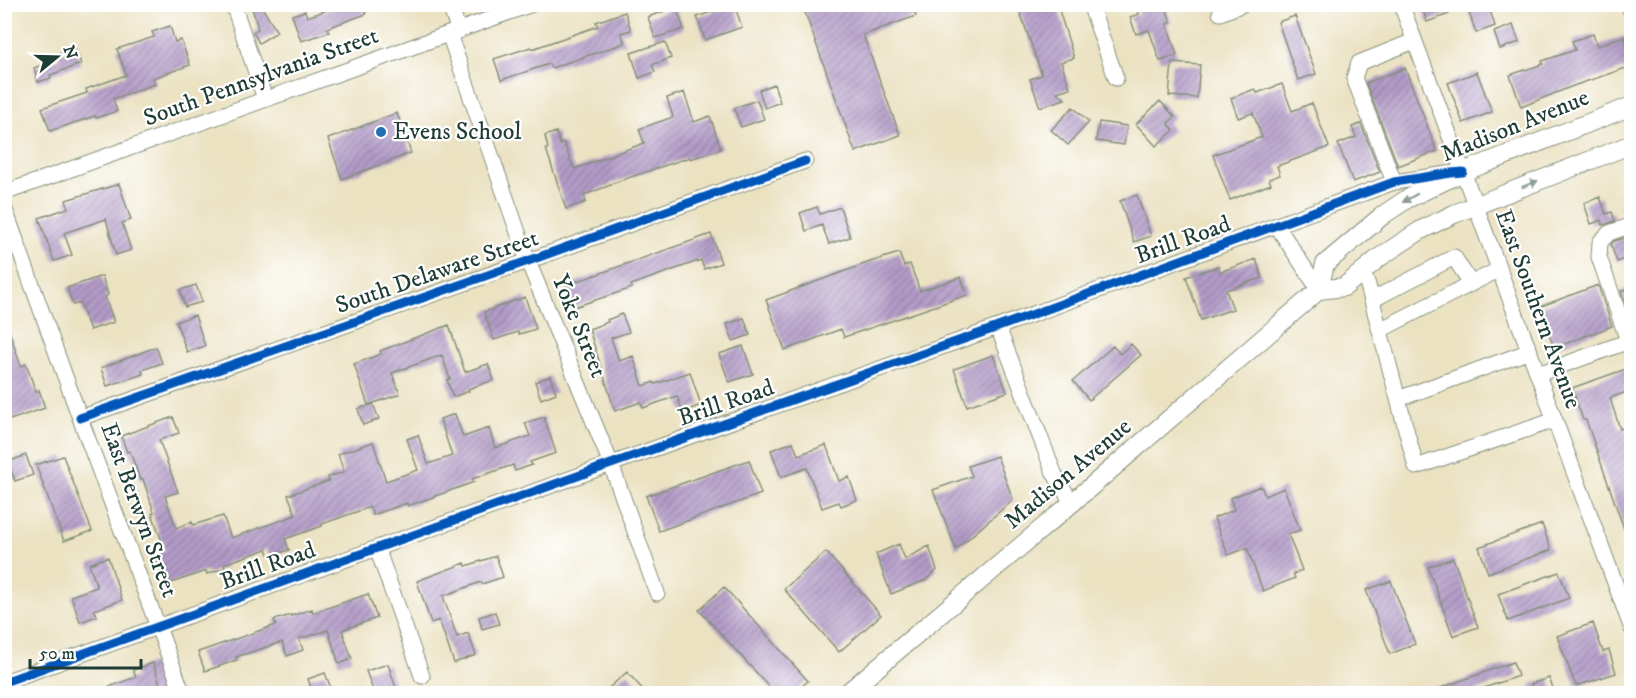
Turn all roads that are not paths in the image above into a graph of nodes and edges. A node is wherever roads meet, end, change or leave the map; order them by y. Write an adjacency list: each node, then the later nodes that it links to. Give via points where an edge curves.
1 (232, 4): 13 (street)
2 (449, 4): 10 (street, Yoke Street)
3 (532, 4): 10 (street, South Pennsylvania Street)
4 (1090, 4): 12 (street)
5 (1243, 4): 8 (street)
6 (1401, 4): 11 (street, East Southern Avenue)
7 (1628, 4): 9 (street)
8 (1220, 13)
9 (1632, 13)
10 (454, 33): 13 (street, South Pennsylvania Street); 24 (street, Yoke Street)
11 (1414, 41): 17 (street, East Southern Avenue); 18 (street, via 1359,63 1354,78)
12 (1116, 78)
13 (265, 99): 19 (street, South Pennsylvania Street)
14 (1632, 106): 17 (main road, Madison Avenue)
15 (1632, 144): 20 (main road, Madison Avenue, one-way to 15)
16 (805, 161): 24 (street, South Delaware Street)
17 (1462, 172): 18 (street, Brill Road); 20 (street, East Southern Avenue); 28 (main road, Madison Avenue, one-way to 28, via 1407,199 1361,232 1325,264)
18 (1394, 182): 23 (street, Brill Road)
19 (4, 193)
20 (1476, 205): 25 (street, East Southern Avenue); 26 (main road, Madison Avenue, via 1421,230)
21 (4, 207): 36 (street, East Berwyn Street)
22 (1632, 225): 32 (street, via 1609,233 1600,242 1599,257)
23 (1277, 226): 28 (street); 30 (street, Brill Road)
24 (528, 261): 36 (street, South Delaware Street); 38 (street, Yoke Street)
25 (1500, 269): 27 (street); 33 (street, East Southern Avenue)
26 (1362, 272): 28 (main road, Madison Avenue, via 1344,287); 29 (street)
27 (1471, 284): 29 (street, via 1454,257); 31 (street)
28 (1319, 290): 39 (main road, Madison Avenue)
29 (1372, 300): 31 (street)
30 (998, 327): 38 (street, Brill Road); 39 (street, via 1054,473)
31 (1380, 330): 35 (street)
32 (1630, 341): 34 (street)
33 (1530, 351): 34 (street, East Southern Avenue); 35 (street)
34 (1538, 374): 37 (street, East Southern Avenue)
35 (1398, 399): 37 (street, via 1416,467)
36 (80, 418): 44 (street, East Berwyn Street)
37 (1555, 420): 42 (street, East Southern Avenue)
38 (611, 464): 40 (street, Brill Road); 43 (street, Yoke Street)
39 (1072, 502): 49 (main road, Madison Avenue)
40 (377, 548): 44 (street, Brill Road); 46 (street)
41 (1632, 582): 42 (street)
42 (1617, 588): 45 (street, East Southern Avenue)
43 (657, 592)
44 (158, 626): 47 (street, Brill Road); 48 (street, East Berwyn Street)
45 (1632, 629)
46 (422, 676)
47 (4, 682)
48 (183, 693)
49 (846, 693)

